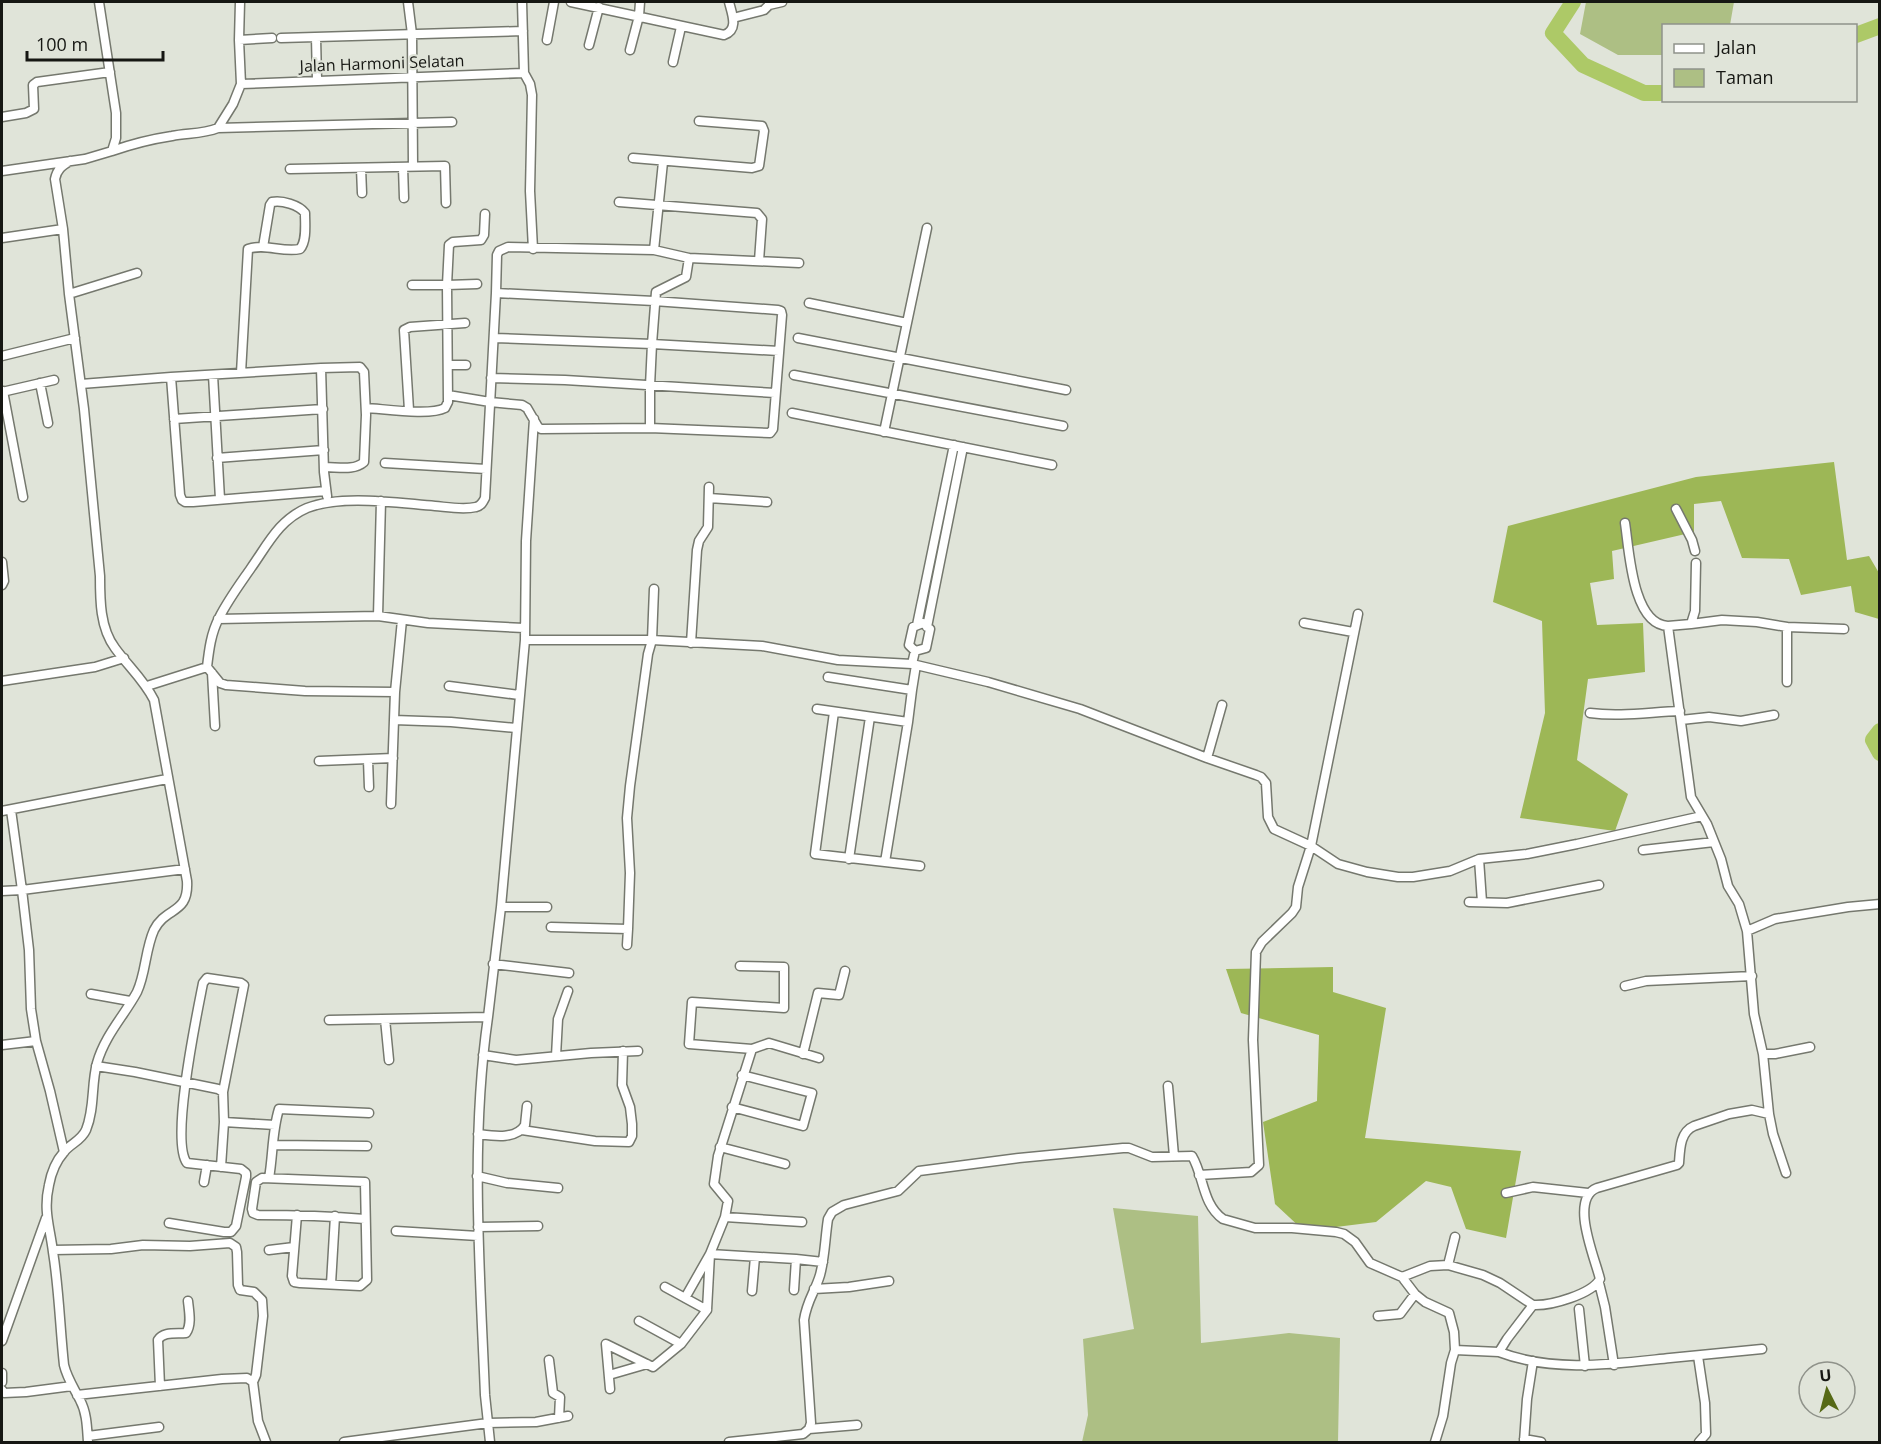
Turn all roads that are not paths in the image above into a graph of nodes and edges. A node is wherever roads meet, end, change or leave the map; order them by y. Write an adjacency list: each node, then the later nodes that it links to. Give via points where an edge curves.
1 (99, 2): 23 (street)
2 (240, 2): 18 (street)
3 (408, 2): 16 (street)
4 (522, 2): 15 (street)
5 (554, 2): 19 (street)
6 (571, 2): 11 (street)
7 (640, 2): 12 (street)
8 (729, 2): 13 (street)
9 (782, 2): 10 (street)
10 (769, 3): 13 (street, via 764,10)
11 (599, 7): 12 (street); 20 (street)
12 (639, 16): 14 (street); 21 (street)
13 (733, 18): 14 (street, via 733,28 724,35)
14 (681, 27): 22 (street)
15 (524, 31): 16 (street); 24 (street)
16 (412, 34): 17 (street); 25 (street)
17 (316, 37): 18 (street); 26 (street)
18 (238, 40): 27 (street)
19 (547, 40)
20 (589, 45)
21 (630, 50)
22 (673, 62)
23 (110, 72): 28 (street, via 37,82 32,90 34,109); 33 (street, via 117,126)
24 (524, 73): 25 (street, Jalan Harmoni Selatan); 52 (street, via 532,95)
25 (412, 78): 26 (street, Jalan Harmoni Selatan); 31 (street)
26 (317, 81): 27 (street, Jalan Harmoni Selatan)
27 (241, 84): 32 (street)
28 (2, 117)
29 (699, 121): 36 (street, via 762,126 759,166)
30 (452, 122): 31 (street)
31 (413, 123): 32 (street); 37 (street)
32 (218, 128): 33 (street, via 157,138)
33 (112, 151): 35 (street)
34 (633, 159): 36 (street)
35 (70, 161): 41 (street); 49 (street, via 56,172 55,179)
36 (663, 162): 46 (street)
37 (413, 166): 38 (street); 44 (street, via 445,166)
38 (403, 167): 39 (street); 43 (street)
39 (361, 168): 40 (street); 42 (street)
40 (290, 169)
41 (2, 171)
42 (362, 193)
43 (404, 198)
44 (446, 202)
45 (619, 202): 46 (street)
46 (659, 206): 53 (street); 55 (street, via 759,215)
47 (485, 214): 60 (street, via 481,240 448,245)
48 (927, 228): 67 (street)
49 (63, 229): 50 (street); 62 (street)
50 (2, 238)
51 (263, 247): 51 (street, via 303,247 305,213 301,208 272,202); 78 (street, via 248,249)
52 (533, 249): 53 (street); 61 (street, via 499,251)
53 (654, 250): 54 (street)
54 (689, 258): 55 (street); 63 (street, via 686,277 658,290)
55 (759, 261): 56 (street)
56 (799, 263)
57 (137, 273): 62 (street)
58 (477, 284): 60 (street)
59 (412, 285): 60 (street)
60 (447, 285): 65 (street)
61 (496, 293): 63 (street); 69 (street)
62 (69, 294): 68 (street)
63 (654, 301): 71 (street); 72 (street, via 781,311)
64 (809, 303): 67 (street)
65 (446, 323): 66 (street); 75 (street); 95 (street, via 404,330)
66 (465, 323)
67 (907, 323): 74 (street)
68 (75, 338): 73 (street); 85 (street)
69 (494, 338): 71 (street); 82 (street)
70 (798, 338): 74 (street)
71 (652, 344): 72 (street); 86 (street)
72 (779, 351): 89 (street)
73 (2, 356)
74 (900, 358): 87 (street); 90 (street)
75 (448, 365): 76 (street); 91 (street)
76 (466, 365)
77 (321, 368): 78 (street); 93 (street, via 362,368); 94 (street)
78 (241, 373): 79 (street)
79 (213, 375): 81 (street); 97 (street)
80 (794, 375): 90 (street)
81 (171, 377): 85 (street); 98 (street)
82 (491, 378): 86 (street); 92 (street)
83 (54, 380): 84 (street)
84 (40, 383): 88 (street); 100 (street)
85 (81, 384): 144 (street, via 100,603 107,633)
86 (650, 386): 89 (street); 102 (street)
87 (1066, 390)
88 (2, 392): 113 (street)
89 (775, 393): 102 (street, via 770,433)
90 (892, 393): 101 (street); 103 (street)
91 (448, 395): 92 (street); 95 (street, via 447,406 439,412)
92 (490, 402): 99 (street, via 522,405); 110 (street)
93 (366, 408): 95 (street); 109 (street, via 364,462 353,468)
94 (323, 409): 97 (street); 105 (street)
95 (409, 410)
96 (792, 413): 103 (street)
97 (215, 416): 98 (street); 106 (street)
98 (174, 419): 115 (street, via 182,500)
99 (534, 419): 102 (street, via 541,429); 137 (street)
100 (48, 423)
101 (1063, 426)
102 (650, 428)
103 (884, 432): 104 (street)
104 (958, 446): 108 (street); 121 (street)
105 (324, 450): 106 (street); 109 (street)
106 (218, 458): 115 (street)
107 (385, 463): 110 (street)
108 (1052, 465)
109 (325, 467): 112 (street)
110 (486, 469): 117 (street, via 485,498 475,507)
111 (710, 488): 114 (street)
112 (326, 491): 115 (street); 116 (street)
113 (23, 497)
114 (709, 498): 118 (street); 142 (street, via 708,527 697,550)
115 (220, 499)
116 (330, 501): 117 (street); 129 (street, via 306,509 282,525 265,544)
117 (381, 501): 128 (street)
118 (767, 501)
119 (1676, 509): 122 (street)
120 (1625, 523): 134 (street, via 1635,590 1648,613)
121 (942, 525): 133 (street); 135 (street)
122 (1695, 551)
123 (2, 562): 125 (street)
124 (1696, 563): 132 (street)
125 (2, 585)
126 (654, 589): 141 (street)
127 (1358, 614): 139 (street)
128 (378, 616): 129 (street); 130 (street)
129 (218, 619): 146 (street)
130 (402, 620): 137 (street); 153 (street)
131 (1304, 623): 139 (street)
132 (1691, 624): 134 (street); 136 (street, via 1722,620)
133 (916, 625): 135 (street, via 922,623); 143 (street, via 909,645)
134 (1668, 626): 159 (street)
135 (927, 627): 143 (street, via 930,628 926,648)
136 (1786, 627): 138 (street); 149 (street)
137 (524, 628): 140 (street)
138 (1844, 628)
139 (1353, 632): 176 (street)
140 (525, 640): 141 (street); 154 (street)
141 (652, 640): 142 (street); 192 (street, via 627,818)
142 (691, 643): 145 (street, via 762,646 838,660)
143 (915, 651): 145 (street)
144 (124, 658): 148 (street, via 94,668); 150 (street)
145 (914, 664): 152 (street); 167 (street, via 1080,709)
146 (209, 670): 150 (street); 153 (street, via 220,684 226,685); 164 (street)
147 (828, 677): 152 (street)
148 (2, 681)
149 (1787, 682)
150 (147, 686): 170 (street, via 154,700)
151 (449, 686): 154 (street)
152 (912, 690): 163 (street)
153 (395, 692): 162 (street)
154 (519, 695): 165 (street)
155 (1222, 705): 167 (street)
156 (817, 709): 157 (street)
157 (834, 712): 161 (street); 178 (street, via 815,854)
158 (1590, 713): 159 (street)
159 (1681, 715): 160 (street, via 1741,721); 174 (street, via 1691,797)
160 (1774, 716)
161 (870, 717): 163 (street); 178 (street)
162 (394, 720): 165 (street); 166 (street)
163 (908, 722): 180 (street)
164 (215, 726)
165 (516, 728): 189 (street)
166 (393, 758): 168 (street); 172 (street)
167 (1207, 758): 176 (street, via 1261,777 1266,783 1268,817 1274,829)
168 (368, 760): 169 (street); 171 (street)
169 (319, 761)
170 (167, 779): 173 (street); 182 (street)
171 (369, 787)
172 (391, 804)
173 (6, 810): 184 (street)
174 (1702, 816): 175 (street); 179 (street, via 1547,850)
175 (1714, 842): 177 (street); 193 (street)
176 (1311, 846): 179 (street, via 1338,864 1398,877 1450,871); 241 (street, via 1294,910 1262,942 1255,957 1253,1040 1259,1165 1251,1172)
177 (1643, 850)
178 (849, 859): 180 (street)
179 (1479, 859): 187 (street)
180 (885, 862): 181 (street)
181 (920, 866)
182 (185, 869): 184 (street); 203 (street, via 185,902 154,930 137,992)
183 (1599, 885): 187 (street, via 1507,903)
184 (22, 890): 185 (street); 207 (street)
185 (2, 891)
186 (1469, 902): 187 (street)
187 (1482, 902)
188 (1880, 904): 193 (street, via 1775,919)
189 (501, 907): 190 (street); 195 (street)
190 (547, 907)
191 (551, 927): 192 (street)
192 (628, 929): 194 (street)
193 (1746, 931): 199 (street)
194 (627, 945)
195 (493, 964): 198 (street); 204 (street)
196 (740, 966): 210 (street, via 784,967 784,1008 692,1002 689,1044)
197 (845, 971): 213 (street, via 839,995 818,993)
198 (569, 973)
199 (1752, 976): 200 (street, via 1646,981); 214 (street, via 1754,1014)
200 (1625, 986)
201 (568, 991): 216 (street, via 558,1019)
202 (91, 994): 203 (street)
203 (130, 1001): 219 (street, via 107,1038)
204 (488, 1017): 205 (street); 215 (street)
205 (385, 1019): 206 (street); 218 (street)
206 (329, 1020)
207 (36, 1041): 208 (street); 235 (street)
208 (2, 1045)
209 (1810, 1047): 214 (street)
210 (752, 1049): 213 (street, via 769,1043); 220 (street)
211 (623, 1051): 212 (street); 216 (street); 230 (street, via 622,1085 632,1124 629,1142)
212 (638, 1052)
213 (803, 1054): 217 (street)
214 (1763, 1054): 227 (street)
215 (483, 1055): 216 (street, via 516,1060); 231 (street)
216 (556, 1056)
217 (819, 1058)
218 (389, 1060)
219 (96, 1066): 221 (street); 235 (street, via 89,1121 79,1140)
220 (742, 1075): 225 (street); 225 (street, via 812,1093 803,1126)
221 (185, 1081): 223 (street); 223 (street, via 204,981 207,978 241,983 244,986); 238 (street, via 184,1159 187,1163)
222 (1168, 1086): 236 (street)
223 (224, 1092): 228 (street)
224 (527, 1106): 230 (street)
225 (732, 1107): 234 (street)
226 (369, 1113): 229 (street, via 280,1109)
227 (1769, 1114): 240 (street); 247 (street, via 1752,1110 1729,1114 1689,1128 1677,1165)
228 (224, 1122): 229 (street); 239 (street)
229 (275, 1125): 232 (street)
230 (522, 1130): 231 (street, via 505,1135)
231 (478, 1134): 242 (street)
232 (274, 1145): 233 (street); 243 (street)
233 (367, 1146)
234 (720, 1147): 237 (street); 250 (street, via 714,1184 728,1201)
235 (64, 1152): 251 (street, via 52,1173)
236 (1174, 1156): 241 (street, via 1191,1156); 265 (street, via 1152,1157 1123,1148 920,1171 898,1191 844,1204 832,1212)
237 (785, 1164)
238 (207, 1165): 239 (street); 244 (street)
239 (221, 1167): 254 (street, via 246,1173 234,1230 224,1233)
240 (1786, 1173)
241 (1199, 1175): 267 (street, via 1211,1207 1223,1219 1255,1228 1344,1234 1370,1263)
242 (477, 1176): 245 (street); 257 (street)
243 (269, 1178): 248 (street, via 256,1182 253,1213); 252 (street, via 365,1182)
244 (204, 1182)
245 (558, 1188)
246 (1506, 1193): 247 (street, via 1533,1187)
247 (1588, 1194): 269 (street, via 1585,1227)
248 (297, 1215): 249 (street); 259 (street)
249 (335, 1216): 252 (street); 270 (street)
250 (726, 1216): 253 (street); 262 (street)
251 (46, 1217): 260 (street); 283 (street)
252 (365, 1219): 270 (street, via 367,1280 360,1286)
253 (802, 1222)
254 (169, 1223)
255 (538, 1226): 257 (street)
256 (396, 1231): 257 (street)
257 (478, 1232): 301 (street)
258 (1455, 1237): 266 (street)
259 (294, 1247): 261 (street); 270 (street, via 294,1282)
260 (53, 1250): 295 (street, via 230,1243 236,1247 240,1290 254,1292 262,1300); 296 (street, via 64,1365)
261 (269, 1250)
262 (710, 1254): 263 (street); 276 (street); 280 (street)
263 (755, 1257): 264 (street); 274 (street)
264 (796, 1259): 265 (street); 273 (street)
265 (823, 1262): 272 (street)
266 (1448, 1265): 267 (street, via 1430,1266); 278 (street, via 1500,1283)
267 (1402, 1277): 275 (street)
268 (889, 1281): 272 (street)
269 (1599, 1283): 278 (street, via 1553,1303); 292 (street)
270 (331, 1284)
271 (665, 1287): 276 (street)
272 (814, 1288): 304 (street, via 804,1320)
273 (794, 1290)
274 (752, 1291)
275 (1415, 1294): 281 (street, via 1400,1315); 286 (street, via 1449,1313)
276 (685, 1298): 280 (street)
277 (188, 1301): 297 (street, via 188,1331 164,1334 158,1340)
278 (1533, 1305): 287 (street)
279 (1579, 1309): 293 (street)
280 (707, 1310): 284 (street)
281 (1378, 1316)
282 (639, 1321): 284 (street)
283 (2, 1341)
284 (681, 1344): 291 (street, via 653,1367)
285 (1762, 1349): 288 (street)
286 (1455, 1350): 287 (street); 312 (street)
287 (1499, 1352): 290 (street)
288 (1698, 1356): 292 (street); 314 (street, via 1706,1434)
289 (549, 1360): 301 (street, via 553,1393 560,1397 564,1417)
290 (1533, 1361): 293 (street); 307 (street)
291 (647, 1364): 294 (street); 294 (street, via 606,1344)
292 (1614, 1365): 293 (street)
293 (1585, 1366)
294 (609, 1375): 298 (street)
295 (253, 1382): 297 (street, via 247,1378); 308 (street, via 258,1421)
296 (72, 1386): 299 (street, via 26,1392); 300 (street)
297 (160, 1386): 300 (street)
298 (610, 1389)
299 (2, 1390)
300 (77, 1395): 305 (street, via 86,1417)
301 (488, 1423): 309 (street); 310 (street)
302 (857, 1425): 304 (street)
303 (159, 1427): 305 (street)
304 (809, 1429): 306 (street, via 802,1434)
305 (88, 1439)
306 (762, 1441): 311 (street)
307 (1524, 1441): 313 (street)
308 (266, 1443)
309 (344, 1443)
310 (490, 1443)
311 (729, 1443)
312 (1435, 1443)
313 (1541, 1443)
314 (1699, 1443)

